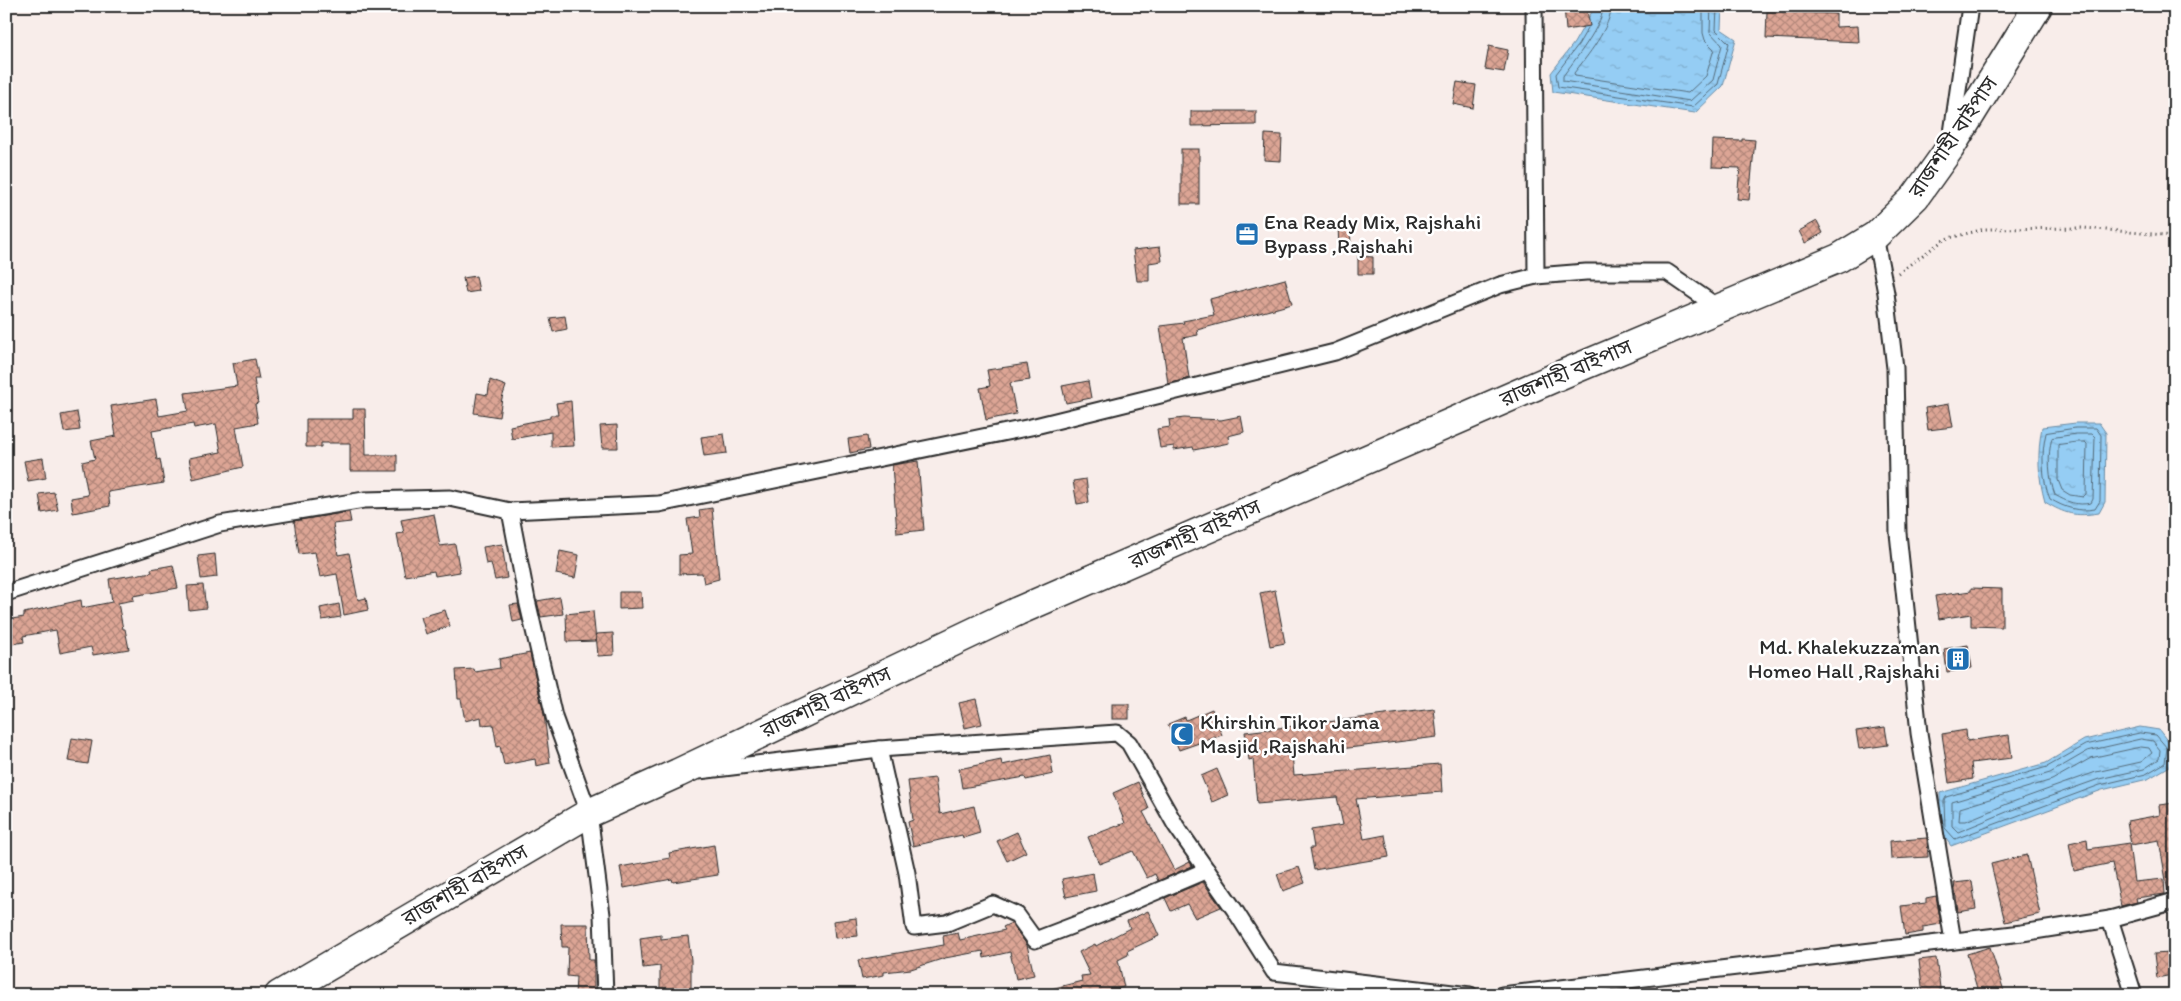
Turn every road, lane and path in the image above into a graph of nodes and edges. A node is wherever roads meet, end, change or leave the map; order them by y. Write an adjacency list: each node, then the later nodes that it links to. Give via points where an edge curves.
1 (1534, 6): 7 (street)
2 (1970, 6): 4 (street)
3 (2038, 6): 4 (highway, রাজশাহী বাইপাস)
4 (1950, 148): 5 (highway, রাজশাহী বাইপাস, via 1915,197)
5 (1875, 236): 8 (street); 9 (highway, রাজশাহী বাইপাস, via 1839,258)
6 (2175, 236): 8 (path, via 2084,228 1986,229 1945,238 1895,275)
7 (1536, 276): 9 (street, via 1667,272); 10 (street, via 1500,285 1335,352 1031,427 659,504)
8 (1886, 293): 18 (street, via 1895,368 1898,533 1920,733)
9 (1719, 308): 13 (highway, রাজশাহী বাইপাস, via 1018,611)
10 (510, 511): 11 (street, via 450,498 364,500 220,524); 14 (street, via 554,717)
11 (6, 594)
12 (879, 749): 13 (street); 15 (street, via 1117,733 1129,743 1176,826); 15 (street, via 907,873 914,927 947,923 993,904 1017,915 1035,940)
13 (678, 773): 14 (highway, রাজশাহী বাইপাস)
14 (589, 812): 19 (highway, রাজশাহী বাইপাস); 20 (street, via 602,915)
15 (1207, 870): 21 (street, via 1274,972)
16 (2175, 901): 17 (street)
17 (2110, 919): 18 (street); 23 (street)
18 (1953, 941): 22 (street)
19 (279, 995)
20 (605, 995)
21 (1470, 995)
22 (1502, 995)
23 (2134, 995)

